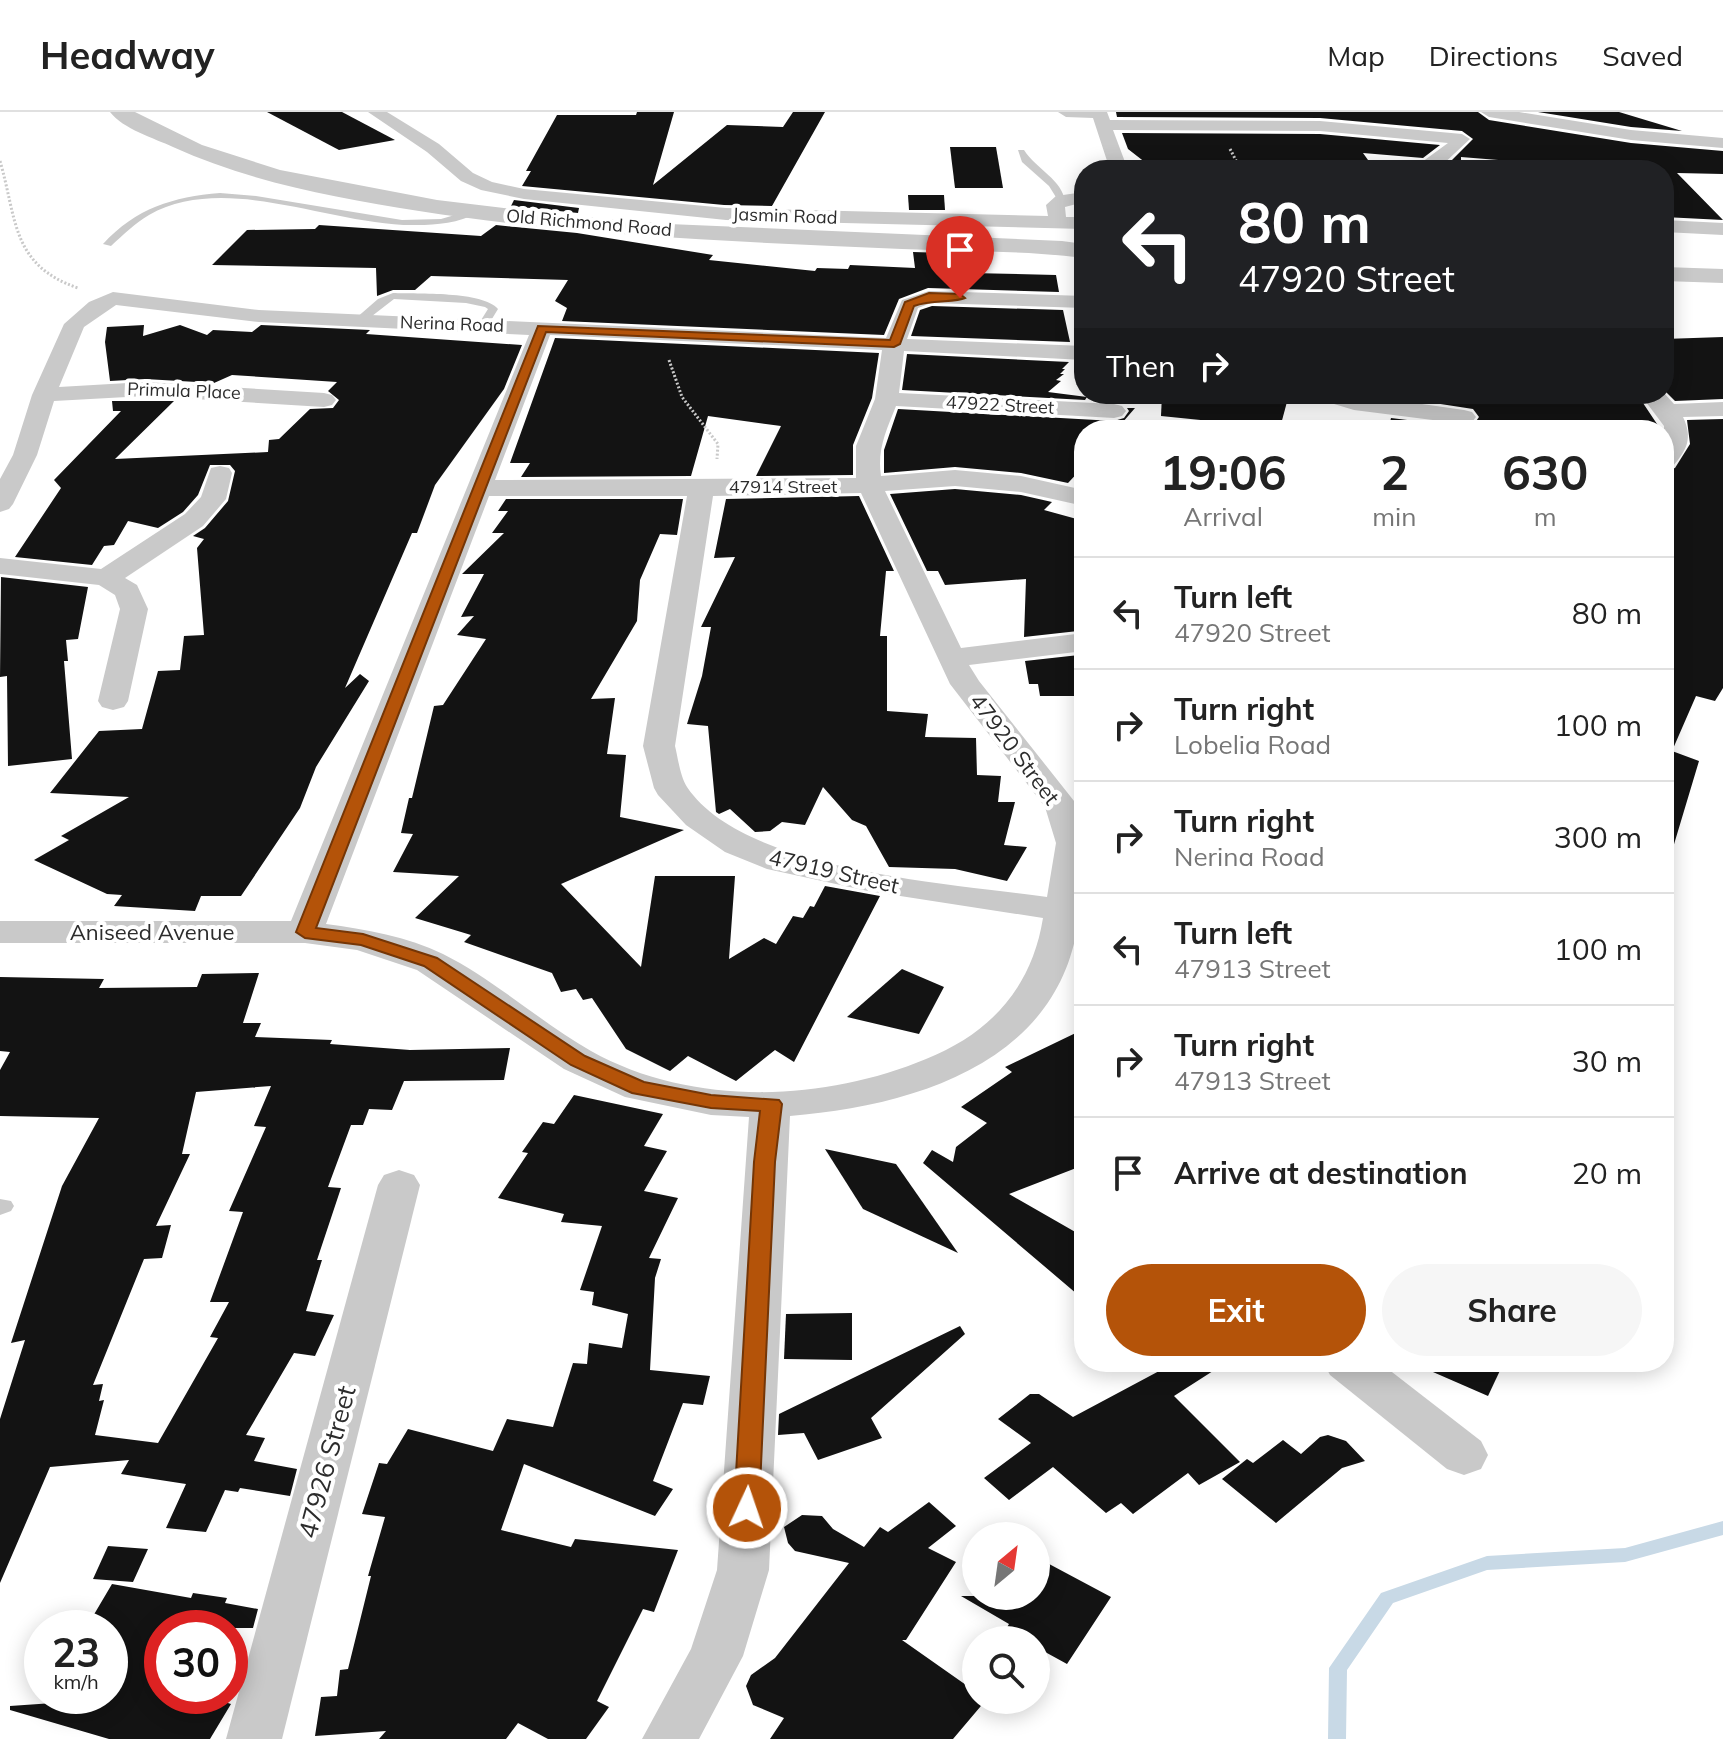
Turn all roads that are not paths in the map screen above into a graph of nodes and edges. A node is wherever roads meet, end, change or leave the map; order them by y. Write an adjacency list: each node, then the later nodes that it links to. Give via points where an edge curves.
1 (376, 112): 13 (street, Jasmin Road, via 467,177 487,186 565,200 689,212)
2 (1066, 112): 5 (street)
3 (1489, 112): 6 (street, via 1631,135)
4 (128, 113): 12 (street, Old Richmond Road, via 155,134 215,159 378,199)
5 (1101, 117): 8 (street); 9 (street, via 1320,126 1462,139)
6 (1723, 143)
7 (1021, 152): 11 (lane, via 1030,166 1056,185)
8 (1116, 160)
9 (1438, 160)
10 (1074, 198): 11 (street)
11 (1062, 200): 13 (street, via 1055,205)
12 (472, 213): 17 (lane, via 407,222 255,199 188,199 149,211); 18 (street, Old Richmond Road, via 683,232)
13 (1058, 223): 14 (street, Jasmin Road)
14 (1074, 223)
15 (1674, 227): 16 (street)
16 (1723, 229)
17 (108, 244)
18 (1074, 250)
19 (1674, 274): 20 (street)
20 (1723, 276)
21 (1074, 302): 23 (street, 47920 Street, via 929,297 909,304)
22 (542, 328): 23 (street, Nerina Road); 25 (street, Nerina Road, via 186,309 113,298 75,324); 39 (street)
23 (894, 344): 24 (street, Nerina Road); 26 (street, 47920 Street)
24 (1074, 353)
25 (44, 395): 27 (street, Primula Place, via 145,389); 42 (street, via 25,455)
26 (887, 399): 31 (street, 47922 Street); 38 (street, 47920 Street, via 868,446)
27 (324, 400)
28 (1362, 404): 33 (street)
29 (1662, 404): 32 (street)
30 (1723, 409): 32 (street)
31 (1114, 411)
32 (1669, 411): 34 (street)
33 (1464, 417)
34 (1673, 420)
35 (1674, 424): 36 (street, via 1679,436)
36 (1674, 447)
37 (220, 473): 44 (street, via 213,499 194,520)
38 (870, 486): 40 (street, 47914 Street); 41 (street, 47914 Street, via 955,478); 46 (street, 47920 Street)
39 (479, 488): 40 (street, 47914 Street); 50 (street)
40 (701, 488): 48 (street, 47919 Street, via 659,746 670,788 698,818 737,845 779,862)
41 (1074, 496)
42 (0, 504)
43 (0, 566): 44 (street)
44 (106, 578): 47 (street, via 127,591 134,609)
45 (1074, 643): 46 (street)
46 (951, 658): 48 (street, 47920 Street, via 965,684 1061,806 1073,843)
47 (113, 701)
48 (1074, 912): 51 (street, 47920 Street, via 1024,1010 972,1055 907,1082 849,1098)
49 (0, 932): 50 (street, Aniseed Avenue)
50 (305, 932): 51 (street, 47920 Street, via 363,940 430,962 578,1060 639,1088 711,1102)
51 (771, 1104): 56 (street, via 743,1570 716,1656)
52 (399, 1185): 55 (street, 47926 Street)
53 (1359, 1372): 54 (street)
54 (1464, 1455)
55 (254, 1739)
56 (670, 1739)

